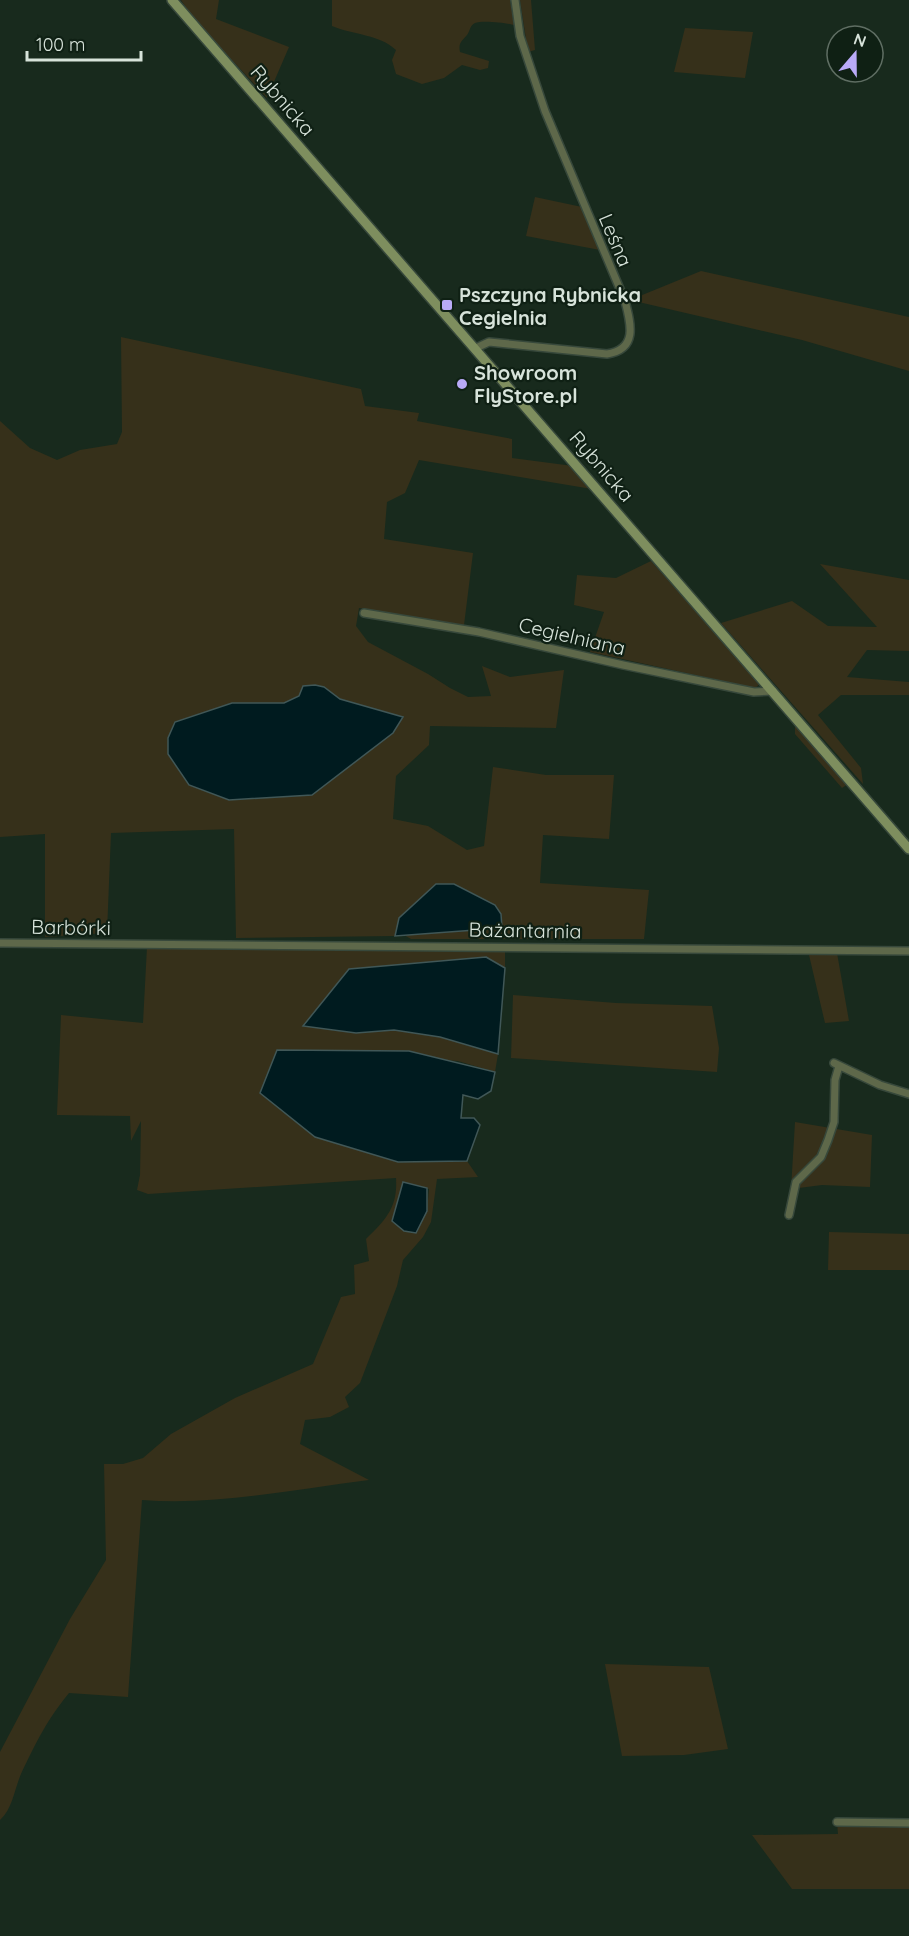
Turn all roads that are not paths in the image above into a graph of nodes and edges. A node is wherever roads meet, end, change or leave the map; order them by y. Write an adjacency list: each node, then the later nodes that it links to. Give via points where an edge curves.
1 (172, 0): 3 (main road, Rybnicka)
2 (515, 0): 3 (street, Leśna, via 520,36 542,101 632,325 629,342 622,350 607,354 489,342)
3 (476, 348): 5 (main road, Rybnicka)
4 (364, 613): 5 (street, Cegielniana, via 479,632 754,692)
5 (773, 691): 6 (main road, Rybnicka)
6 (909, 849)
7 (0, 943): 8 (street, Barbórki)
8 (141, 945): 9 (street, Bażantarnia)
9 (909, 951)
10 (909, 1094): 11 (street, via 836,1064 834,1122 821,1157 796,1182)
11 (789, 1215)
12 (837, 1822): 13 (street)
13 (909, 1823)

